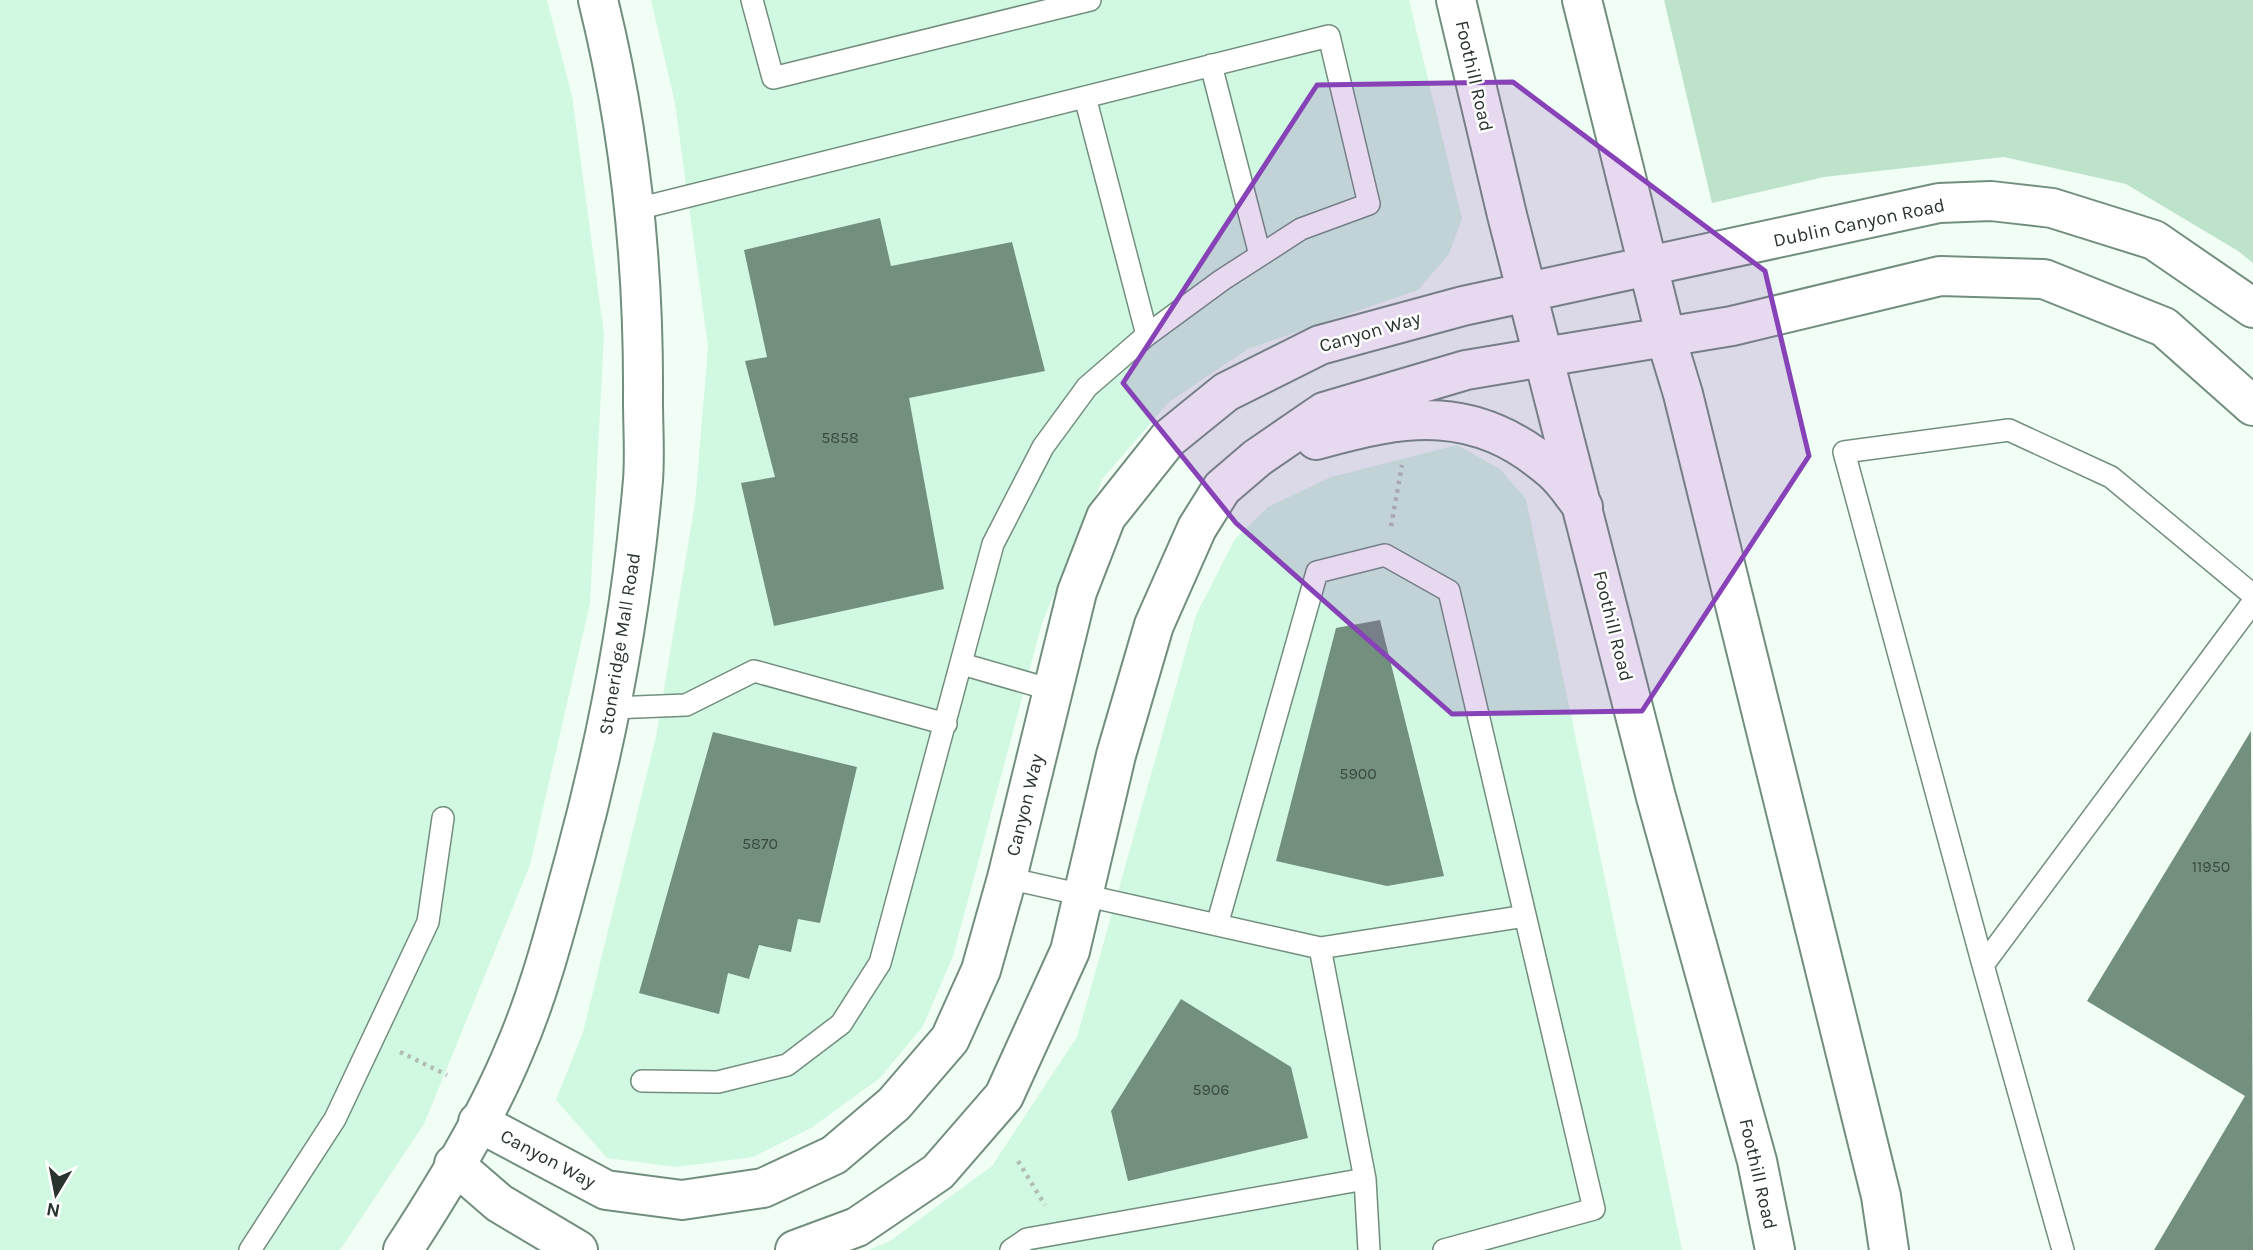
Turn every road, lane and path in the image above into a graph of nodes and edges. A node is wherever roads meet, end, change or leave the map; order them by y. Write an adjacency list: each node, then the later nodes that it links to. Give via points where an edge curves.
1 (598, 0): 8 (street, Stoneridge Mall Road, via 612,58)
2 (752, 0): 3 (lane, via 773,78)
3 (1090, 0)
4 (1456, 0): 11 (street, Foothill Road)
5 (1582, 0): 10 (street)
6 (1211, 65): 7 (lane); 9 (lane); 9 (lane, via 1329,36 1369,204 1301,229)
7 (1086, 97): 8 (lane); 13 (lane)
8 (633, 211): 23 (street, Stoneridge Mall Road, via 643,347 643,477 630,601)
9 (1260, 255): 13 (lane)
10 (1649, 267): 11 (street, Dublin Canyon Road); 12 (street, Dublin Canyon Road, via 1939,203 1991,201 2052,208 2154,240); 14 (street)
11 (1528, 292): 15 (street, Foothill Road); 22 (street, Canyon Way, via 1320,345 1226,392 1168,439 1106,517 1077,592)
12 (2253, 308)
13 (1147, 335): 21 (lane, via 1087,387 1043,447 993,544)
14 (1666, 338): 15 (street); 16 (street, via 1940,276 2044,279 2164,327); 48 (street, via 1881,1196)
15 (1544, 357): 17 (street, via 1466,370 1324,412); 18 (street, Foothill Road)
16 (2253, 406)
17 (1257, 458): 18 (street, via 1350,430 1423,419 1463,421 1508,439 1553,471); 27 (street, via 1222,488 1197,528 1154,625 1116,755)
18 (1583, 507): 47 (street, Foothill Road, via 1656,797 1756,1161)
19 (2253, 595): 31 (lane, via 2111,477 2009,430 1844,452)
20 (2253, 602): 31 (lane)
21 (962, 664): 22 (lane); 24 (lane)
22 (1052, 690): 26 (street, Canyon Way)
23 (612, 708): 24 (lane, via 686,705 754,671); 35 (street, Stoneridge Mall Road, via 550,951 514,1051)
24 (946, 724): 34 (lane, via 880,963 841,1024 787,1065 718,1082)
25 (443, 818): 32 (lane, via 428,922)
26 (1007, 878): 27 (lane); 35 (street, Canyon Way, via 981,970 950,1039 894,1104 834,1155 763,1188 682,1200 606,1190)
27 (1083, 896): 29 (lane); 43 (street, via 1070,951 1004,1096 938,1172 857,1227)
28 (1525, 916): 29 (lane, via 1449,592 1385,555 1317,572); 30 (lane); 46 (lane, via 1594,1209)
29 (1217, 925): 30 (lane)
30 (1320, 948): 38 (lane)
31 (1983, 965): 49 (lane)
32 (375, 1039): 33 (path); 40 (lane, via 335,1119)
33 (447, 1075)
34 (642, 1080)
35 (478, 1122): 37 (street, Stoneridge Mall Road)
36 (1018, 1161): 39 (path)
37 (454, 1164): 41 (street, Stoneridge Mall Road); 42 (street, via 499,1203)
38 (1365, 1179): 39 (lane); 45 (lane)
39 (1062, 1233): 44 (lane, via 1027,1239)
40 (250, 1250)
41 (403, 1250)
42 (578, 1250)
43 (795, 1250)
44 (1011, 1250)
45 (1369, 1250)
46 (1444, 1250)
47 (1775, 1250)
48 (1889, 1250)
49 (2063, 1250)

